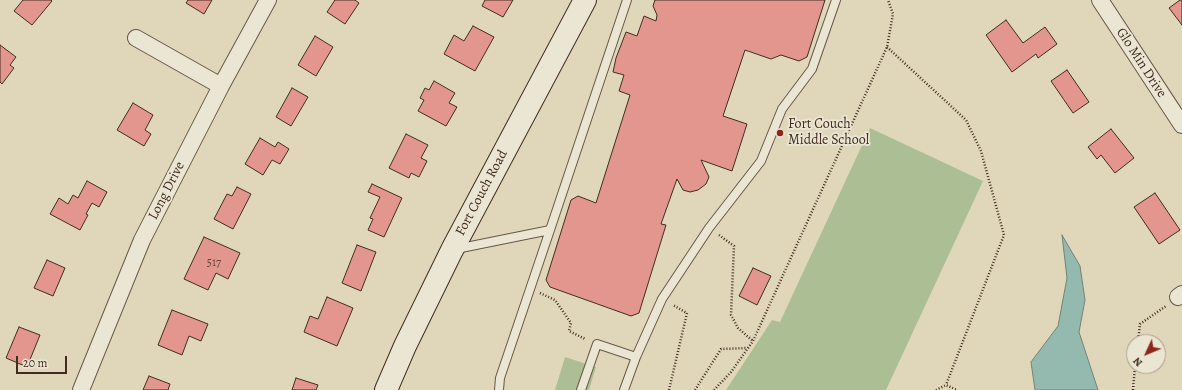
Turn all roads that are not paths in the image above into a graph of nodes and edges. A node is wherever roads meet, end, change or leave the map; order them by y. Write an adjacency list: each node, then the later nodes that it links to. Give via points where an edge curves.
1 (268, 0): 7 (street, Long Drive)
2 (585, 0): 10 (street, Fort Couch Road)
3 (627, 0): 9 (lane)
4 (836, 0): 11 (lane, via 812,69 782,109 761,161 710,228 662,300)
5 (1100, 0): 8 (street, Glo Min Drive)
6 (136, 38): 7 (street)
7 (221, 86): 12 (street, Long Drive, via 142,240)
8 (1182, 125)
9 (550, 230): 10 (lane); 14 (lane, via 500,378)
10 (452, 250): 13 (street, Fort Couch Road)
11 (636, 357): 15 (lane, via 597,344); 16 (lane)
12 (81, 390)
13 (386, 390)
14 (499, 390)
15 (581, 390)
16 (624, 390)

